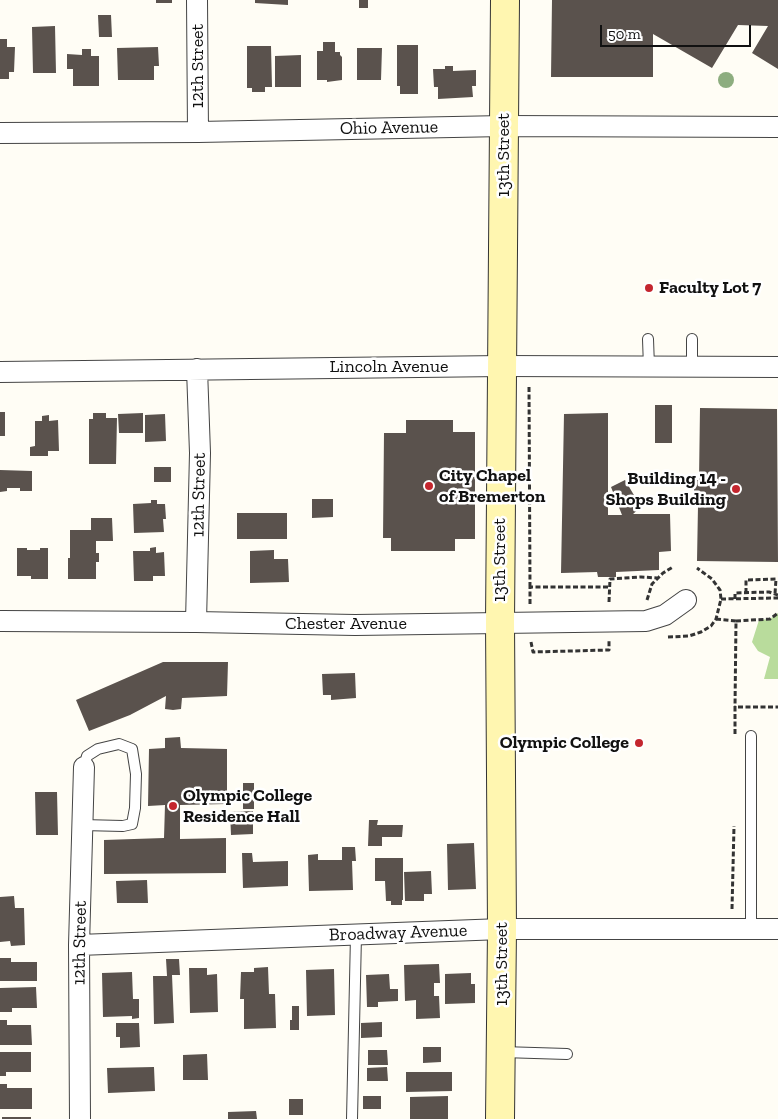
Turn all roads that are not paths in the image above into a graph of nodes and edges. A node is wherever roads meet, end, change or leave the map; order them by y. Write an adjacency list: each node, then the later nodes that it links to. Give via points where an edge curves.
1 (197, 0): 5 (street, 12th Street)
2 (505, 0): 3 (street, 13th Street)
3 (504, 126): 4 (street, Ohio Avenue); 5 (street, Ohio Avenue); 9 (street, 13th Street)
4 (778, 126)
5 (198, 132): 6 (street, Ohio Avenue)
6 (0, 133)
7 (648, 339): 10 (lane)
8 (692, 339): 11 (lane)
9 (502, 366): 10 (street, Lincoln Avenue); 13 (street, Lincoln Avenue); 18 (street, 13th Street)
10 (649, 367): 11 (street, Lincoln Avenue)
11 (692, 367): 12 (street, Lincoln Avenue)
12 (778, 368)
13 (198, 369): 14 (street, Lincoln Avenue); 17 (street, 12th Street, via 200,453)
14 (0, 372)
15 (686, 600): 18 (street, Chester Avenue, via 665,615 646,621)
16 (0, 621): 17 (street, Chester Avenue)
17 (196, 622): 18 (street, Chester Avenue, via 354,625)
18 (500, 622): 22 (street, 13th Street)
19 (751, 736): 23 (lane)
20 (84, 767): 21 (street, 12th Street); 21 (lane, via 87,756 98,748 119,744 132,748 136,774 135,808 132,824)
21 (82, 825): 26 (street, 12th Street)
22 (502, 929): 23 (street, Broadway Avenue); 25 (street, Broadway Avenue); 27 (street, 13th Street)
23 (751, 929): 24 (street, Broadway Avenue)
24 (778, 929)
25 (356, 935): 26 (street, Broadway Avenue); 30 (lane)
26 (79, 945): 29 (street, 12th Street)
27 (501, 1052): 28 (lane); 31 (street, 13th Street)
28 (567, 1054)
29 (80, 1119)
30 (352, 1119)
31 (500, 1119)

